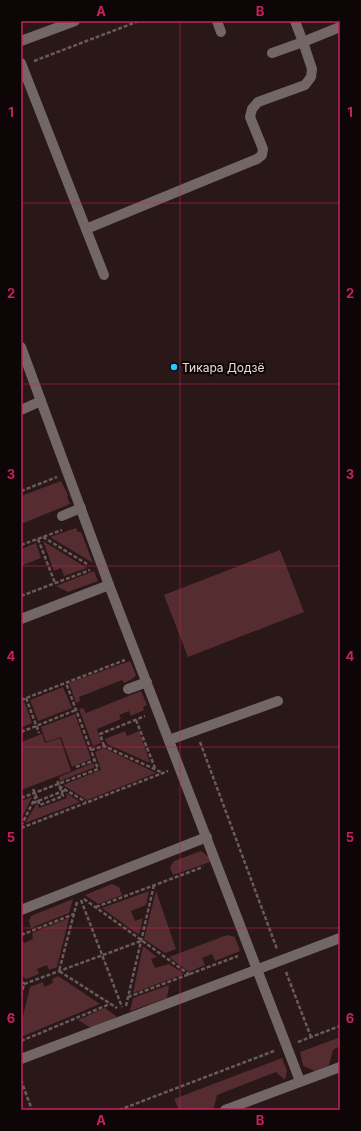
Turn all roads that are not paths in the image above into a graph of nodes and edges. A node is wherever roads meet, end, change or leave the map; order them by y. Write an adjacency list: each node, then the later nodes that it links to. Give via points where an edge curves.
1 (74, 21): 6 (street)
2 (217, 21): 5 (street)
3 (295, 21): 7 (street)
4 (340, 27): 7 (street)
5 (221, 32)
6 (21, 41)
7 (302, 42): 8 (street); 10 (street, via 312,69 311,77 305,85 258,102 252,109 250,117 263,149 262,155)
8 (272, 52)
9 (21, 65): 10 (street)
10 (86, 229): 11 (street)
11 (104, 276)
12 (21, 347): 13 (street)
13 (41, 402): 14 (street); 15 (street)
14 (21, 410)
15 (81, 508): 16 (street); 17 (street, via 98,566)
16 (62, 516)
17 (110, 585): 18 (street); 19 (street)
18 (21, 619)
19 (146, 682): 20 (street); 22 (street)
20 (128, 689)
21 (278, 700): 22 (street)
22 (169, 740): 23 (street)
23 (207, 838): 24 (street); 26 (street)
24 (21, 910)
25 (340, 938): 26 (street)
26 (257, 969): 27 (street); 29 (street)
27 (21, 1059)
28 (340, 1067): 29 (street)
29 (300, 1081): 30 (street)
30 (225, 1110)

